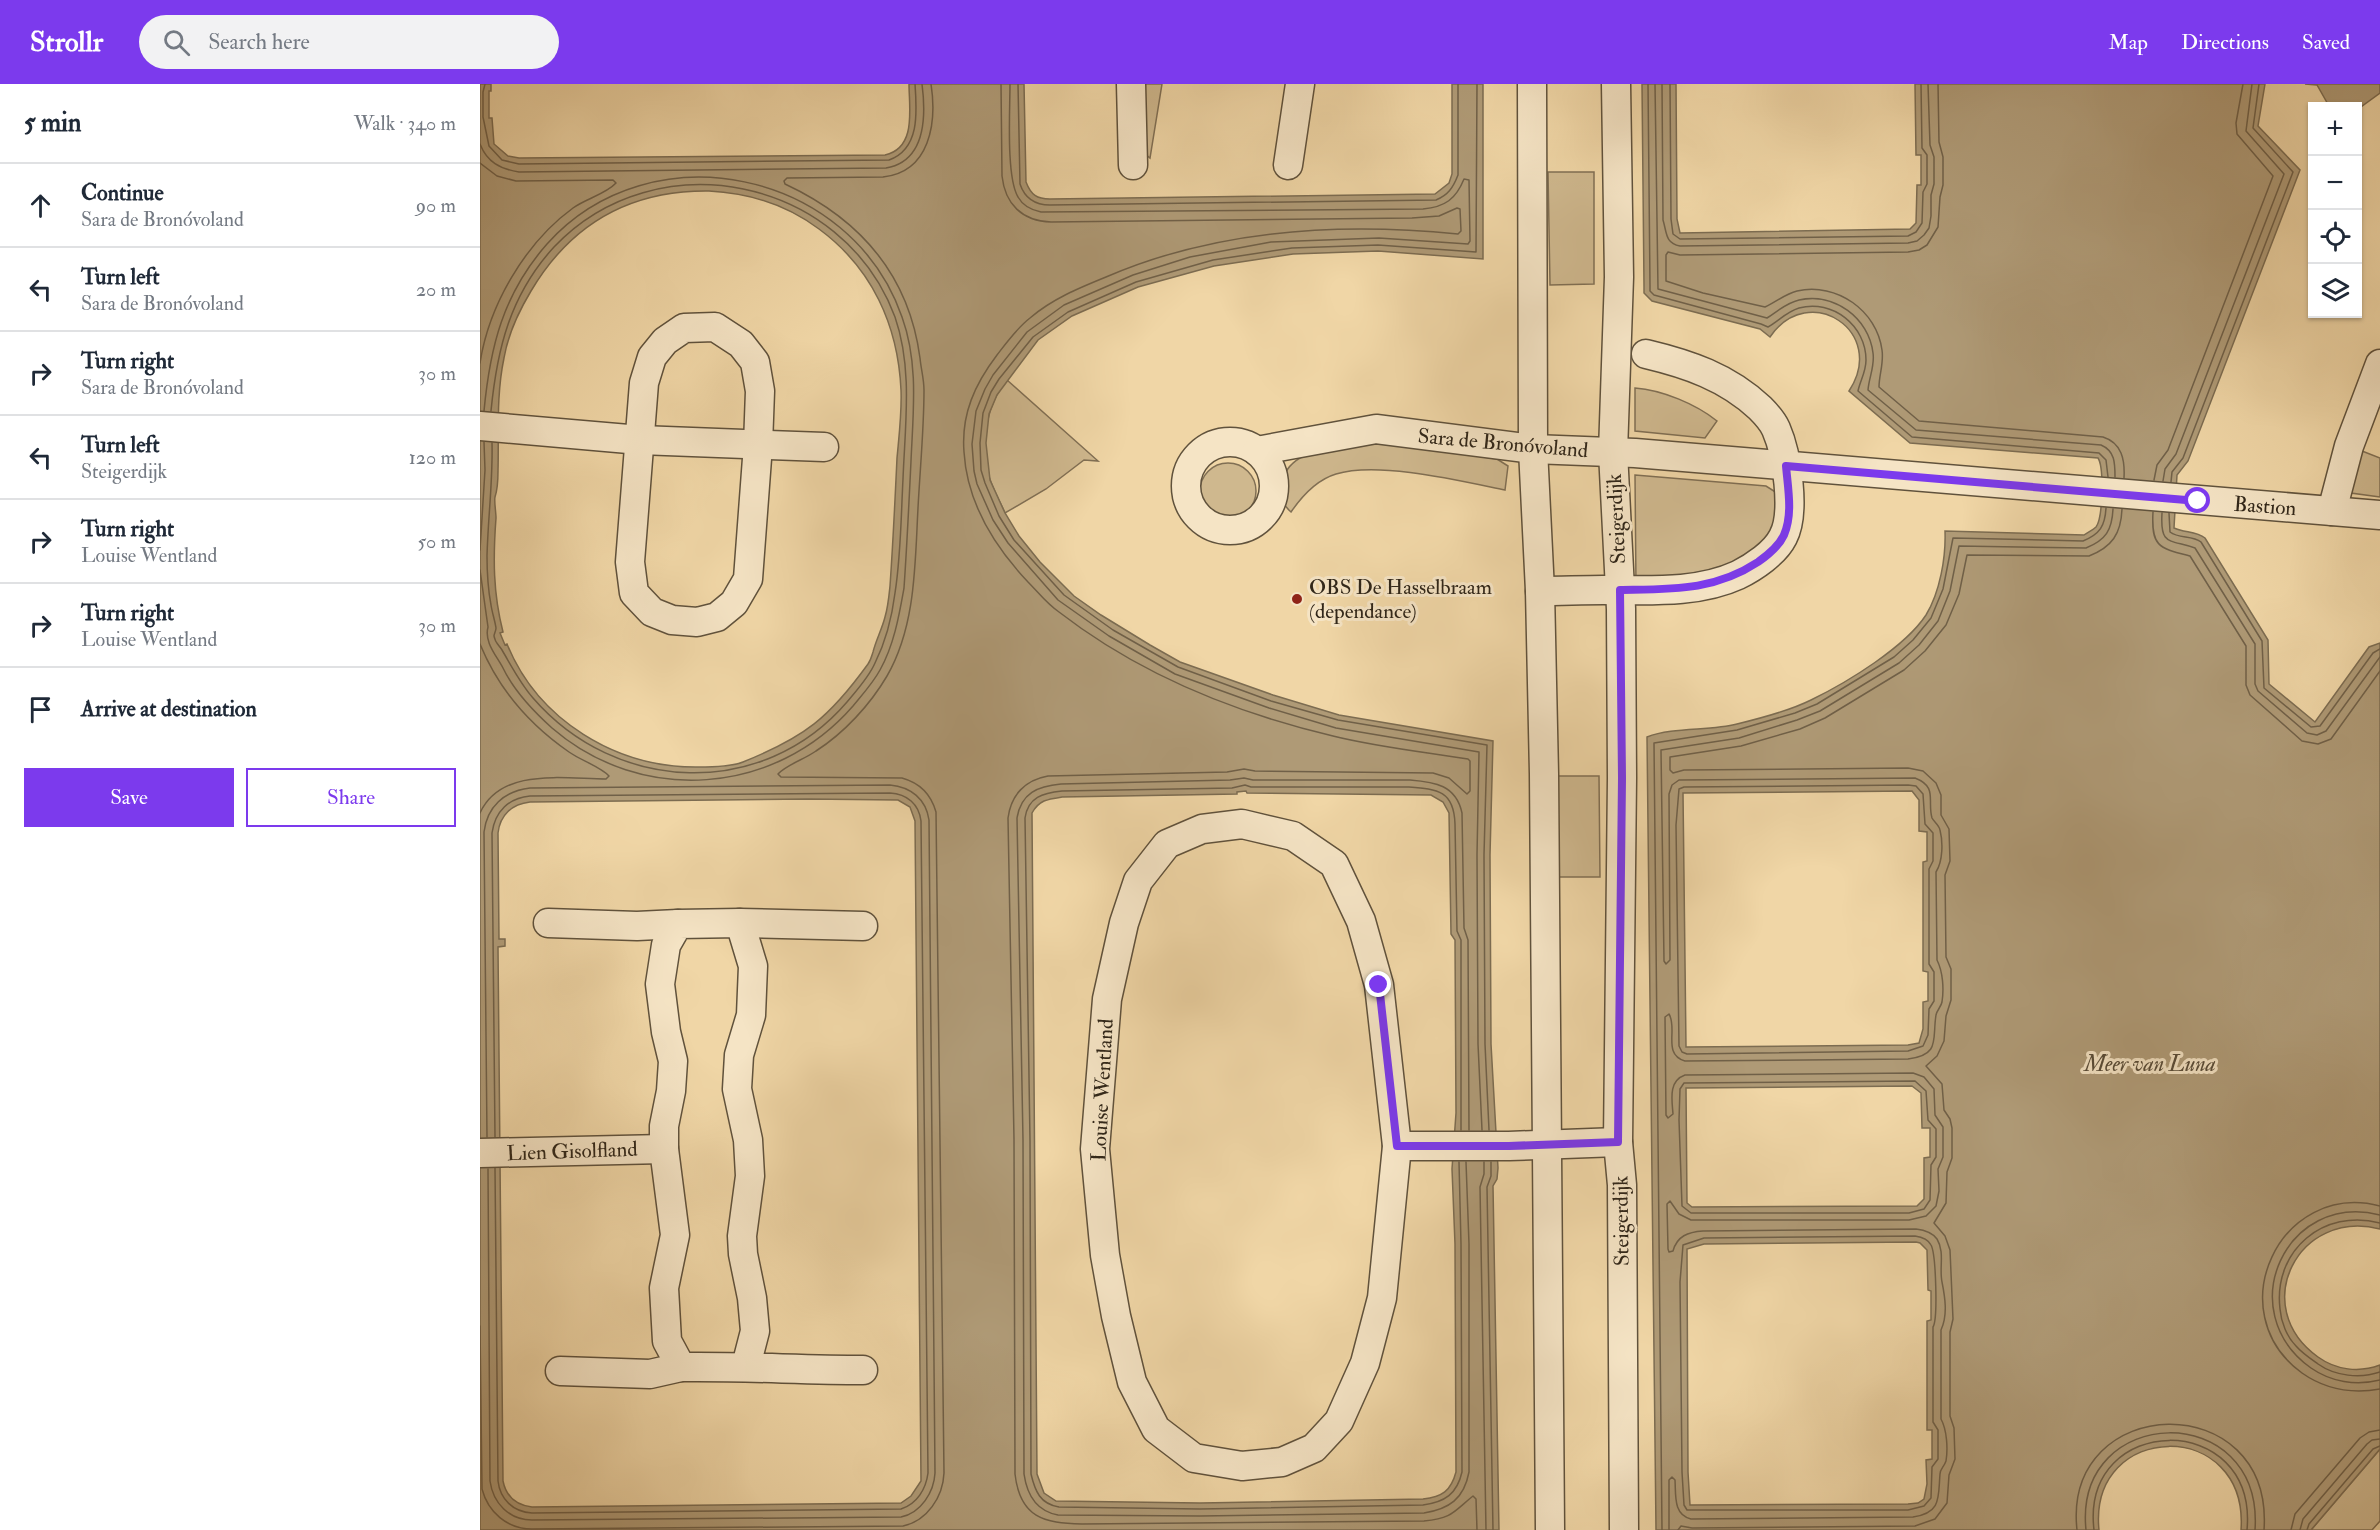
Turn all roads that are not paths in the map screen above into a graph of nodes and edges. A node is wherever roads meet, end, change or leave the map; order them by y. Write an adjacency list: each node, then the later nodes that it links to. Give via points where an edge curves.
1 (1131, 84): 5 (street)
2 (1300, 84): 6 (street)
3 (1532, 84): 13 (street)
4 (1616, 84): 15 (street, Steigerdijk, via 1619,277)
5 (1133, 165)
6 (1288, 165)
7 (1646, 354): 16 (street, via 1683,362 1740,391 1776,429)
8 (2380, 364): 18 (street, via 2349,446)
9 (492, 427): 10 (street)
10 (640, 440): 11 (street); 11 (street, via 644,383 652,357 665,340 684,328 715,327 741,344 755,362 760,391); 11 (street, via 630,562 634,593 652,612 672,620 698,622 717,616 734,603 748,579)
11 (758, 445): 12 (street)
12 (824, 447)
13 (1533, 449): 14 (street, Sara de Bronóvoland, via 1376,429); 15 (street, Sara de Bronóvoland); 21 (street)
14 (1257, 451)
15 (1613, 452): 16 (street, Sara de Bronóvoland); 20 (street, Steigerdijk)
16 (1786, 466): 17 (street, Sara de Bronóvoland); 20 (street, via 1789,508 1784,536 1769,555 1738,575 1703,585)
17 (2198, 501): 18 (street, Bastion)
18 (2332, 511): 19 (street, Bastion)
19 (2380, 515)
20 (1620, 590): 21 (street); 26 (street, Steigerdijk)
21 (1540, 591): 27 (street)
22 (548, 923): 24 (street)
23 (740, 923): 24 (street); 25 (street); 31 (street, via 753,966 751,1015 739,1055 737,1089 748,1140 750,1176 742,1245 755,1331)
24 (678, 924): 29 (street, Lien Gisolfland, via 666,945 660,984 673,1061)
25 (863, 926)
26 (1618, 1142): 27 (street); 36 (street, Steigerdijk, via 1622,1185)
27 (1546, 1145): 28 (street); 35 (street)
28 (1397, 1146): 28 (street, Louise Wentland, via 1379,985 1361,921 1334,864 1293,836 1242,824 1202,829 1167,844 1138,881 1124,923 1107,999 1095,1149 1105,1255 1132,1382 1156,1429 1194,1458 1242,1466 1282,1462 1314,1448 1339,1421 1365,1363 1382,1298)
29 (664, 1149): 30 (street, Lien Gisolfland); 32 (street, Lien Gisolfland, via 675,1235 664,1288 667,1341)
30 (493, 1154)
31 (746, 1366): 32 (street); 33 (street)
32 (681, 1367): 34 (street, via 650,1374)
33 (863, 1370)
34 (560, 1371)
35 (1550, 1530)
36 (1624, 1530)

